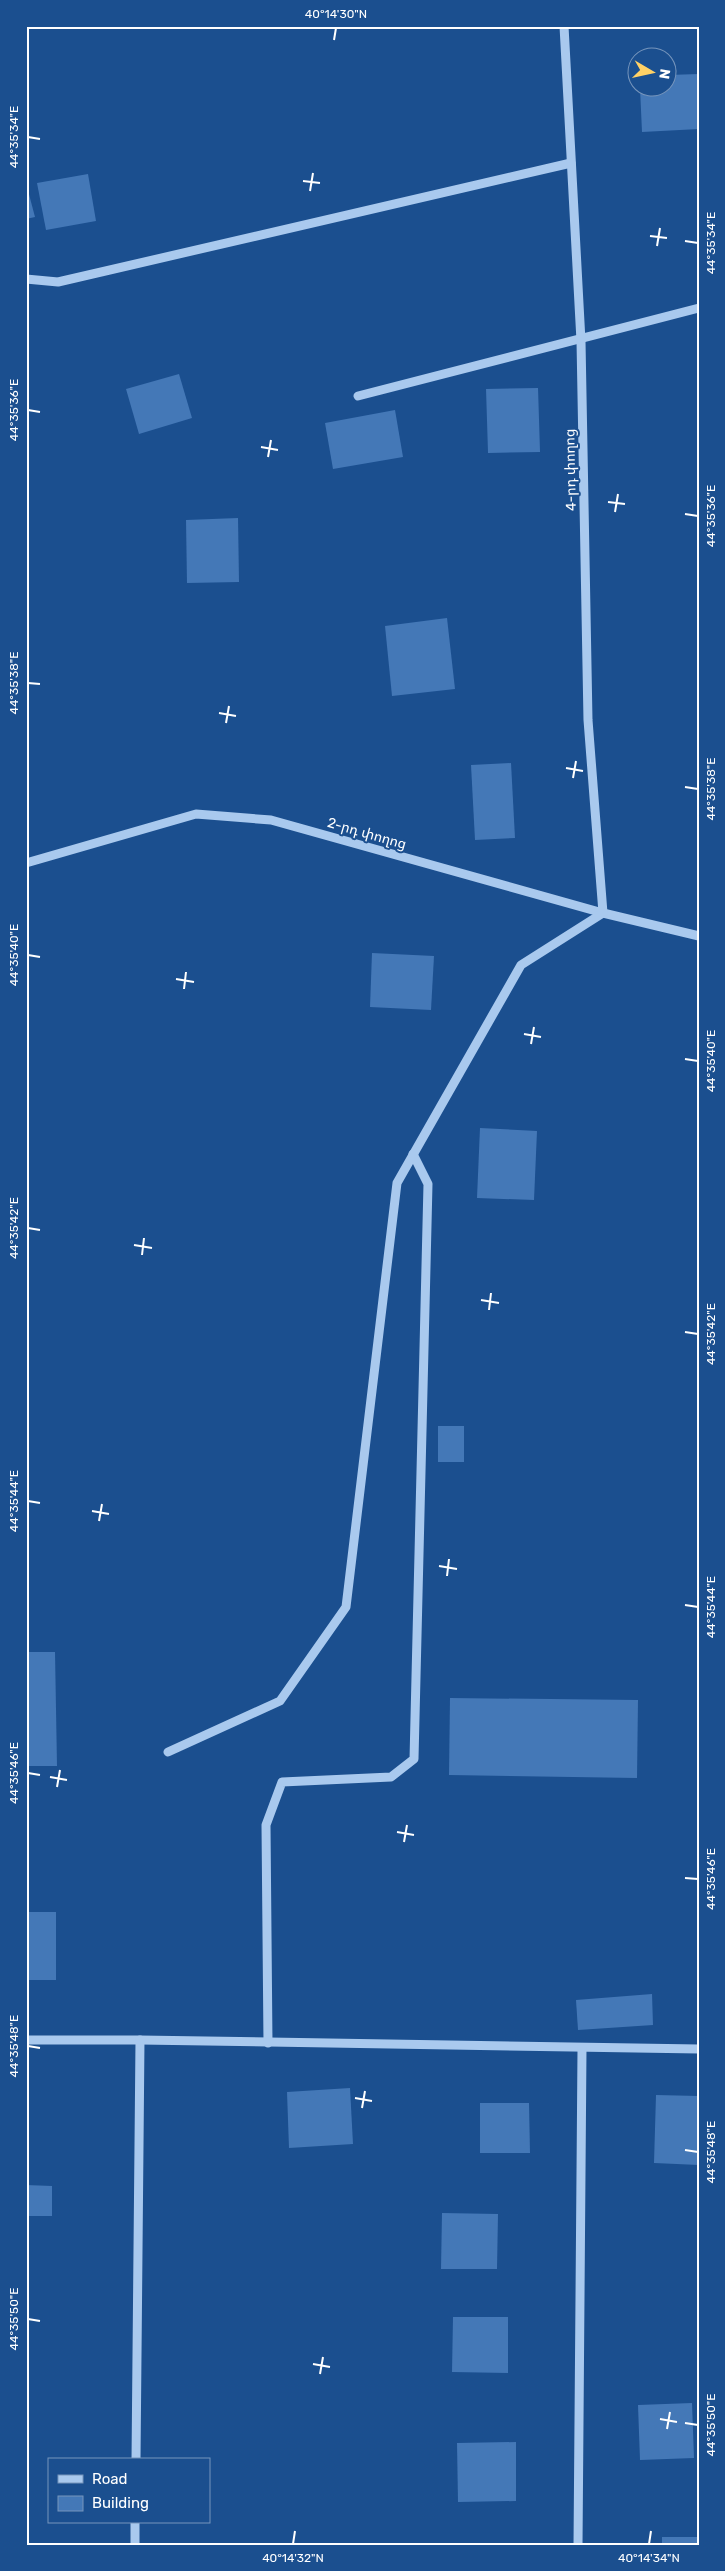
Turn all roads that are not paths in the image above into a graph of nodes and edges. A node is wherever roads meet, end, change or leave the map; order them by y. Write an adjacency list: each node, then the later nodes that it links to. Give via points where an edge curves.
1 (564, 26): 2 (street, 4-րդ փողոց)
2 (571, 163): 3 (street, via 58,282); 5 (street, 4-րդ փողոց)
3 (26, 279)
4 (699, 308): 5 (street)
5 (581, 341): 6 (street); 8 (street, 4-րդ փողոց, via 588,720)
6 (358, 396)
7 (26, 863): 8 (street, 2-րդ փողոց, via 196,814 272,820)
8 (603, 913): 9 (street, 2-րդ փողոց); 10 (street, via 521,965)
9 (699, 936)
10 (413, 1154): 11 (street, via 396,1183 346,1607 280,1701); 14 (street, via 428,1184 414,1759 391,1777 282,1782 266,1825)
11 (168, 1752)
12 (26, 2040): 13 (street)
13 (140, 2040): 14 (street); 17 (street)
14 (268, 2043): 15 (street)
15 (582, 2049): 16 (street); 20 (street)
16 (699, 2049)
17 (136, 2458)
18 (135, 2524): 19 (street)
19 (135, 2545)
20 (578, 2545)

